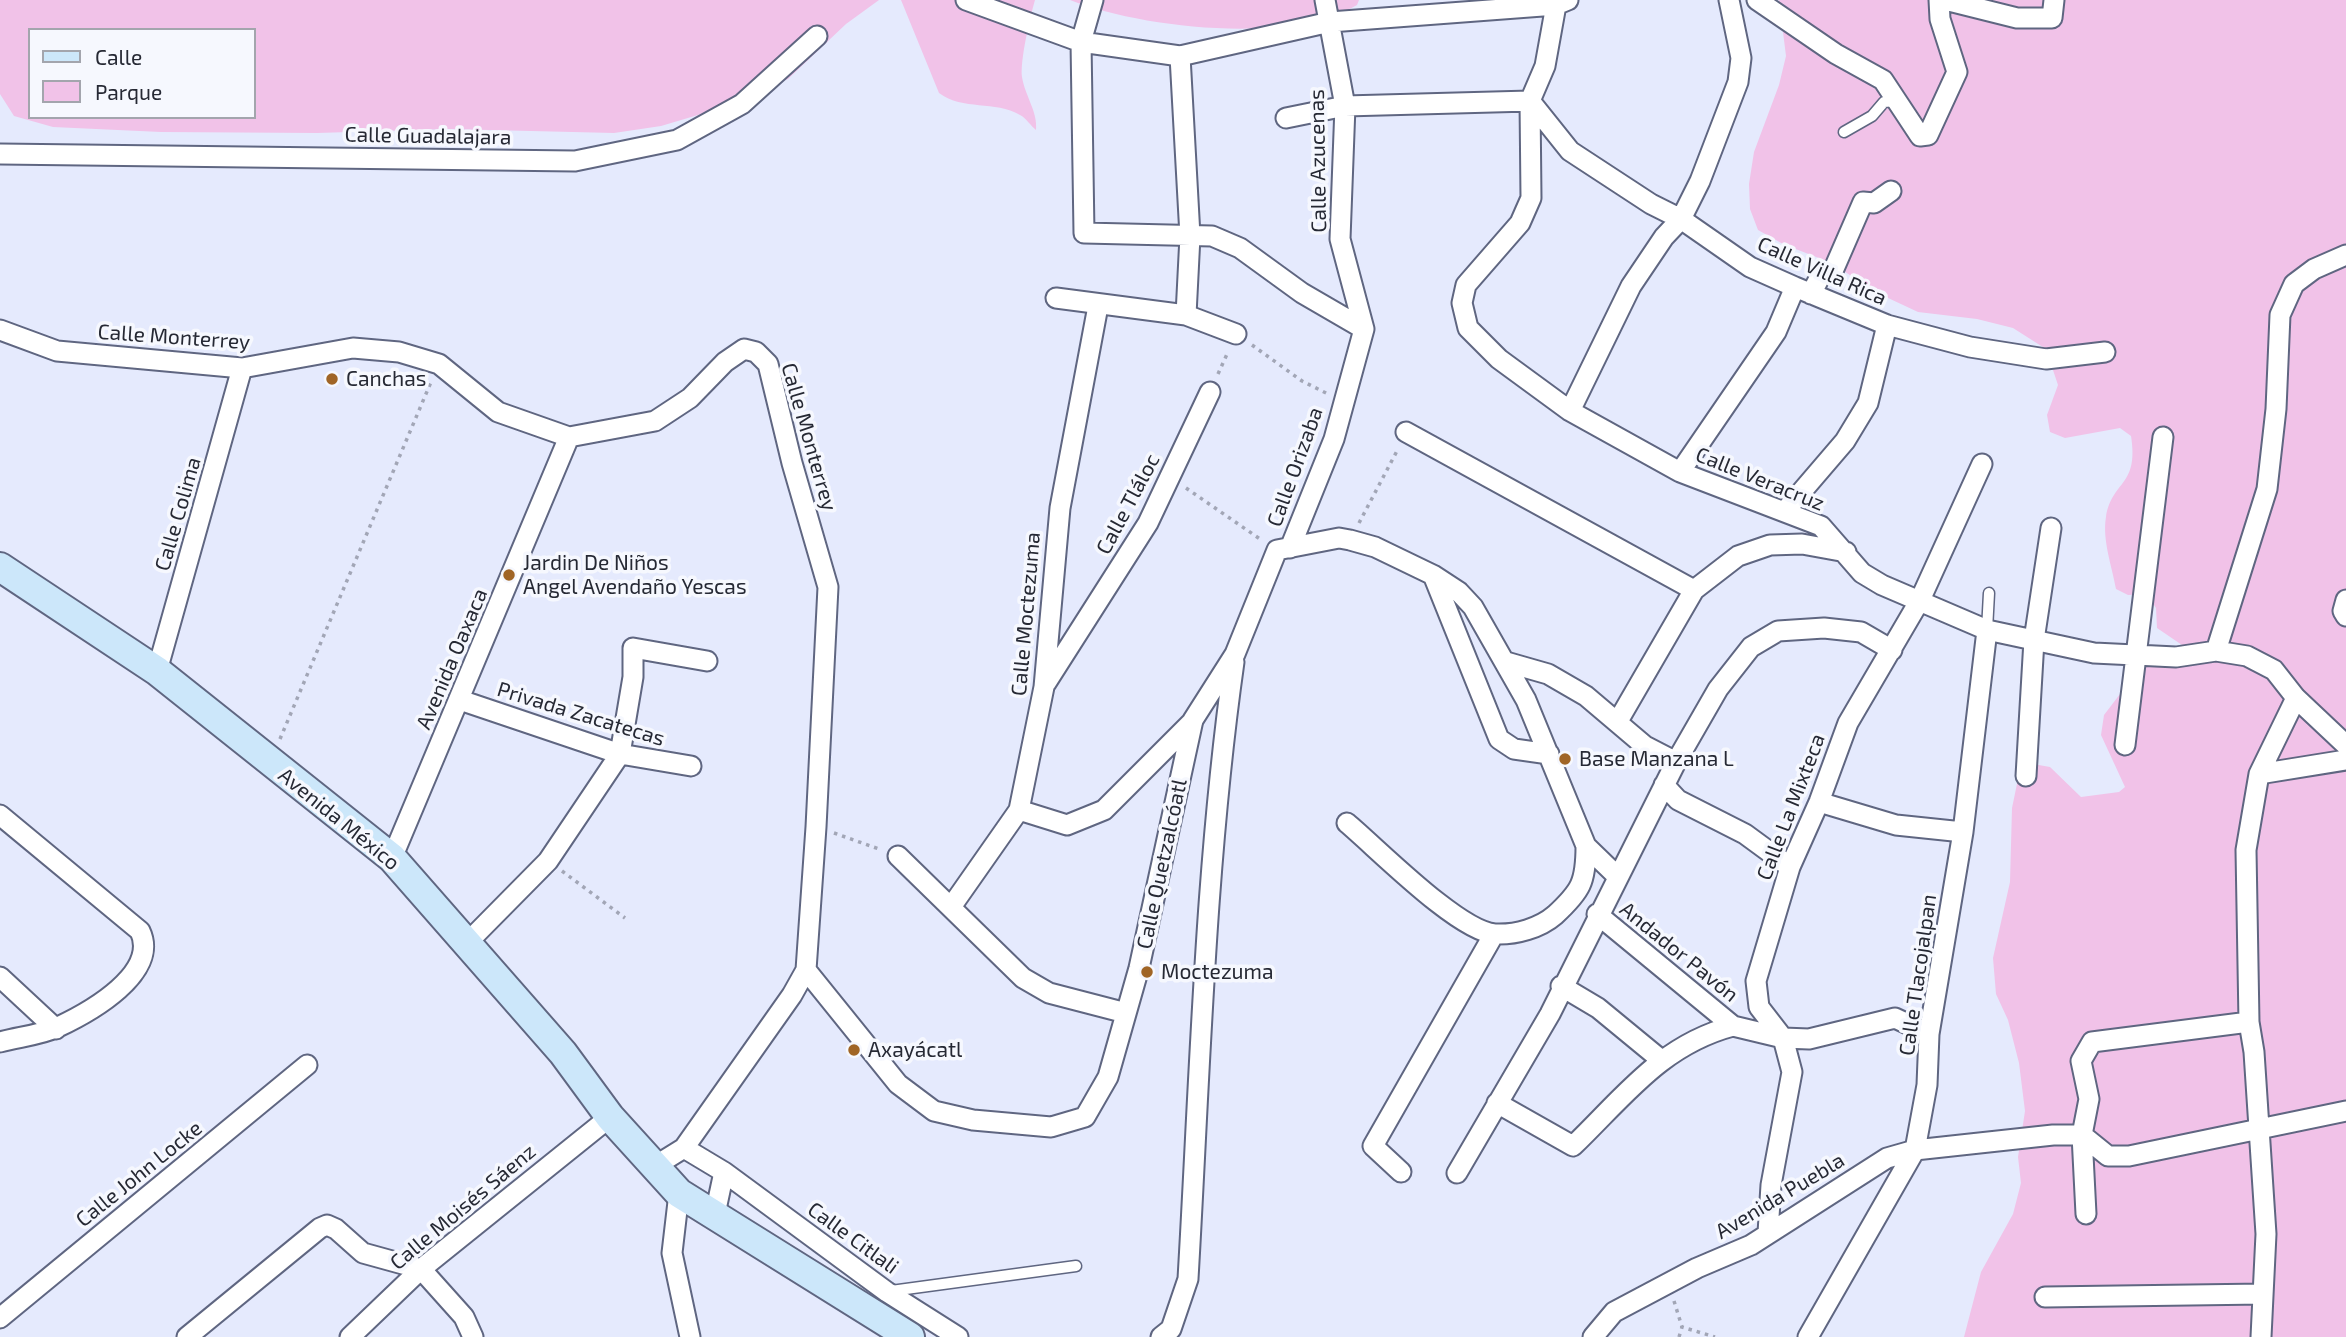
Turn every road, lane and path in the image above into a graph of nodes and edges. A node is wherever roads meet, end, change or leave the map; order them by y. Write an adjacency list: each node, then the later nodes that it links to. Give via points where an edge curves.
1 (966, 0): 12 (street)
2 (1093, 0): 12 (street)
3 (1325, 0): 10 (street, Calle Azucenas)
4 (1729, 0): 21 (street, via 1741,58 1738,82)
5 (1757, 0): 15 (street, via 1836,54 1883,79)
6 (1939, 0): 15 (street, via 1940,19 1957,72 1928,135 1920,136)
7 (1945, 0): 9 (street, via 2017,18)
8 (1562, 3): 10 (street); 14 (street)
9 (2053, 9)
10 (1329, 22): 13 (street); 16 (street, Calle Azucenas)
11 (817, 36): 19 (street, Calle Guadalajara, via 742,104 677,140 575,161)
12 (1081, 42): 13 (street); 22 (street, via 1084,233)
13 (1180, 56): 22 (street)
14 (1530, 101): 16 (street); 21 (street, Calle Villa Rica, via 1570,151); 37 (street, Calle Veracruz, via 1531,198 1520,223 1466,285 1462,303 1468,328 1499,359)
15 (1896, 101): 18 (lane, via 1885,102 1872,116)
16 (1345, 106): 17 (street); 29 (street, Calle Azucenas, via 1340,239)
17 (1286, 118)
18 (1844, 132)
19 (0, 153)
20 (1891, 191): 24 (street, via 1874,203 1863,202 1833,271 1822,273)
21 (1681, 219): 24 (street, Calle Villa Rica, via 1750,267); 37 (street, via 1631,286)
22 (1190, 236): 27 (street); 29 (street, via 1212,236 1240,248 1302,293)
23 (2346, 255): 59 (street, via 2294,284 2280,315 2267,489)
24 (1803, 291): 28 (street, Calle Villa Rica); 42 (street)
25 (1056, 298): 26 (street)
26 (1097, 306): 27 (street); 65 (street, Calle Moctezuma, via 1056,533)
27 (1186, 315): 31 (street)
28 (1887, 324): 32 (street, Calle Villa Rica, via 1970,347 2046,359); 44 (street, via 1868,403 1845,440)
29 (1364, 328): 36 (street, Calle Azucenas)
30 (0, 330): 34 (street, Calle Monterrey, via 57,351)
31 (1236, 334): 35 (path); 36 (path, via 1302,381)
32 (2105, 352)
33 (439, 364): 34 (street, Calle Monterrey, via 399,352 353,348); 39 (street, Calle Monterrey, via 498,412); 76 (path)
34 (243, 368): 64 (street, Calle Colima)
35 (1210, 392): 43 (street, Calle Tláloc)
36 (1342, 401): 47 (street, Calle Orizaba, via 1334,439)
37 (1570, 411): 42 (street, Calle Veracruz)
38 (1406, 432): 46 (path); 51 (street)
39 (569, 437): 67 (street, Avenida Oaxaca); 85 (street, Calle Monterrey, via 655,421 690,398 744,349 756,352 768,364 828,586)
40 (2163, 437): 61 (street)
41 (1982, 464): 53 (street, Calle La Mixteca)
42 (1680, 472): 44 (street, Calle Veracruz)
43 (1169, 477): 47 (path); 65 (street, Calle Tláloc, via 1148,523)
44 (1785, 511): 48 (street, Calle Veracruz, via 1821,526)
45 (2051, 527): 57 (street)
46 (1350, 540): 47 (street, via 1339,538); 50 (street)
47 (1283, 550): 60 (street, Calle Orizaba)
48 (1846, 552): 51 (street, via 1802,544 1770,545 1738,556); 53 (street, Calle Veracruz, via 1862,573)
49 (0, 567): 64 (street, Avenida México)
50 (1433, 575): 63 (street, via 1473,607); 73 (street, via 1499,739 1514,749)
51 (1694, 590): 69 (street)
52 (1990, 593): 56 (lane, Calle Tlacojalpan)
53 (1920, 600): 56 (street, Calle Veracruz); 58 (street, Calle La Mixteca)
54 (2346, 600): 55 (street)
55 (2346, 616)
56 (1987, 630): 57 (street, Calle Veracruz); 86 (street, Calle Tlacojalpan)
57 (2034, 640): 61 (street, Calle Veracruz, via 2094,653); 79 (street)
58 (1892, 650): 75 (street, via 1861,632 1824,628 1779,631 1751,647 1718,690); 81 (street, Calle La Mixteca, via 1848,723)
59 (2216, 651): 61 (street, Calle Veracruz, via 2176,657); 66 (street, Calle Veracruz, via 2247,656 2274,670)
60 (1235, 654): 68 (street, Calle Quetzalcóatl); 139 (street, Calle Quetzalcóatl, via 1211,884 1188,1279 1171,1329)
61 (2137, 655): 70 (street)
62 (707, 661): 72 (street, via 633,648 633,677)
63 (1506, 662): 69 (street, via 1548,674); 73 (street)
64 (157, 671): 76 (street, Avenida México)
65 (1044, 687): 82 (street, Calle Moctezuma)
66 (2296, 698): 71 (street, Calle Veracruz); 78 (street)
67 (460, 700): 72 (street, Privada Zacatecas); 89 (street, Avenida Oaxaca)
68 (1194, 720): 82 (street, via 1104,810 1067,825); 101 (street, Calle Quetzalcóatl)
69 (1618, 721): 75 (street, via 1645,746)
70 (2125, 745)
71 (2346, 745)
72 (620, 754): 77 (street, Privada Zacatecas); 90 (street)
73 (1549, 754): 87 (street)
74 (2346, 760): 78 (street)
75 (1676, 762): 80 (street)
76 (270, 763): 89 (street, Avenida México)
77 (691, 766)
78 (2259, 774): 102 (street, via 2246,850)
79 (2026, 776)
80 (1664, 785): 91 (street, via 1678,800 1745,834); 92 (street)
81 (1819, 802): 86 (street, via 1896,825); 91 (street, Calle La Mixteca)
82 (1019, 810): 93 (street, Calle Moctezuma)
83 (0, 815): 104 (street, via 140,931 145,942 138,970 100,1003)
84 (1347, 823): 96 (street, via 1449,911)
85 (816, 827): 88 (path); 98 (street, Calle Monterrey)
86 (1963, 832): 105 (street, Calle Tlacojalpan)
87 (1586, 846): 92 (street); 96 (street, via 1586,870 1578,894 1549,920 1524,932)
88 (898, 856): 93 (street)
89 (392, 858): 97 (street, Avenida México)
90 (548, 861): 95 (path); 97 (street)
91 (1790, 867): 106 (street, Calle La Mixteca, via 1756,981 1759,1007)
92 (1617, 876): 94 (street)
93 (951, 907): 101 (street, via 1023,978 1049,993)
94 (1597, 914): 100 (street); 103 (street, Andador Pavón)
95 (625, 918)
96 (1494, 934): 119 (street, via 1373,1146)
97 (467, 943): 112 (street, Avenida México, via 563,1053)
98 (806, 970): 101 (street, Calle Quetzalcóatl, via 898,1084 934,1111 974,1120 1051,1127 1085,1117 1108,1077); 115 (street)
99 (0, 976): 104 (street)
100 (1561, 986): 108 (street, via 1598,1008); 110 (street, via 1550,1014)
101 (1126, 1013)
102 (2249, 1022): 113 (street); 114 (street, via 2092,1042 2081,1061 2089,1099)
103 (1733, 1026): 106 (street); 108 (street, via 1711,1032)
104 (55, 1029): 107 (street)
105 (1930, 1034): 106 (street, via 1895,1018 1809,1039); 116 (street, Calle Tlacojalpan, via 1927,1085)
106 (1783, 1038): 124 (street, Calle La Mixteca, via 1792,1072 1771,1185)
107 (0, 1042)
108 (1660, 1059): 110 (street, via 1573,1146)
109 (307, 1065): 131 (street, Calle John Locke)
110 (1497, 1103): 120 (street)
111 (2346, 1111): 113 (street)
112 (610, 1116): 117 (street, Avenida México); 126 (street, Calle Moisés Sáenz)
113 (2258, 1130): 114 (street, via 2129,1156 2108,1156); 129 (street, via 2266,1234)
114 (2082, 1135): 116 (street, Avenida Puebla); 123 (street)
115 (684, 1148): 117 (street); 118 (street)
116 (1915, 1150): 124 (street, Avenida Puebla, via 1887,1158); 143 (street, Calle Tlacojalpan)
117 (654, 1166): 121 (street, Avenida México)
118 (724, 1172): 122 (street); 128 (street, Calle Citlali)
119 (1401, 1172)
120 (1457, 1173)
121 (679, 1194): 122 (street, Avenida México); 136 (street, via 672,1253)
122 (715, 1214): 137 (street)
123 (2086, 1214)
124 (1768, 1233): 127 (street, Avenida Puebla)
125 (1076, 1266): 128 (lane)
126 (421, 1269): 133 (street, via 363,1253 327,1225); 134 (street, Calle Moisés Sáenz); 135 (street, via 464,1317)
127 (1669, 1282): 132 (path); 140 (street, via 1614,1312)
128 (887, 1292): 138 (street, Calle Citlali)
129 (2263, 1294): 130 (street); 144 (street)
130 (2045, 1297)
131 (0, 1318)
132 (1682, 1327): 141 (path); 142 (path)
133 (187, 1337)
134 (350, 1337)
135 (473, 1337)
136 (690, 1337)
137 (910, 1337)
138 (958, 1337)
139 (1161, 1337)
140 (1593, 1337)
141 (1679, 1337)
142 (1715, 1337)
143 (1808, 1337)
144 (2261, 1337)

